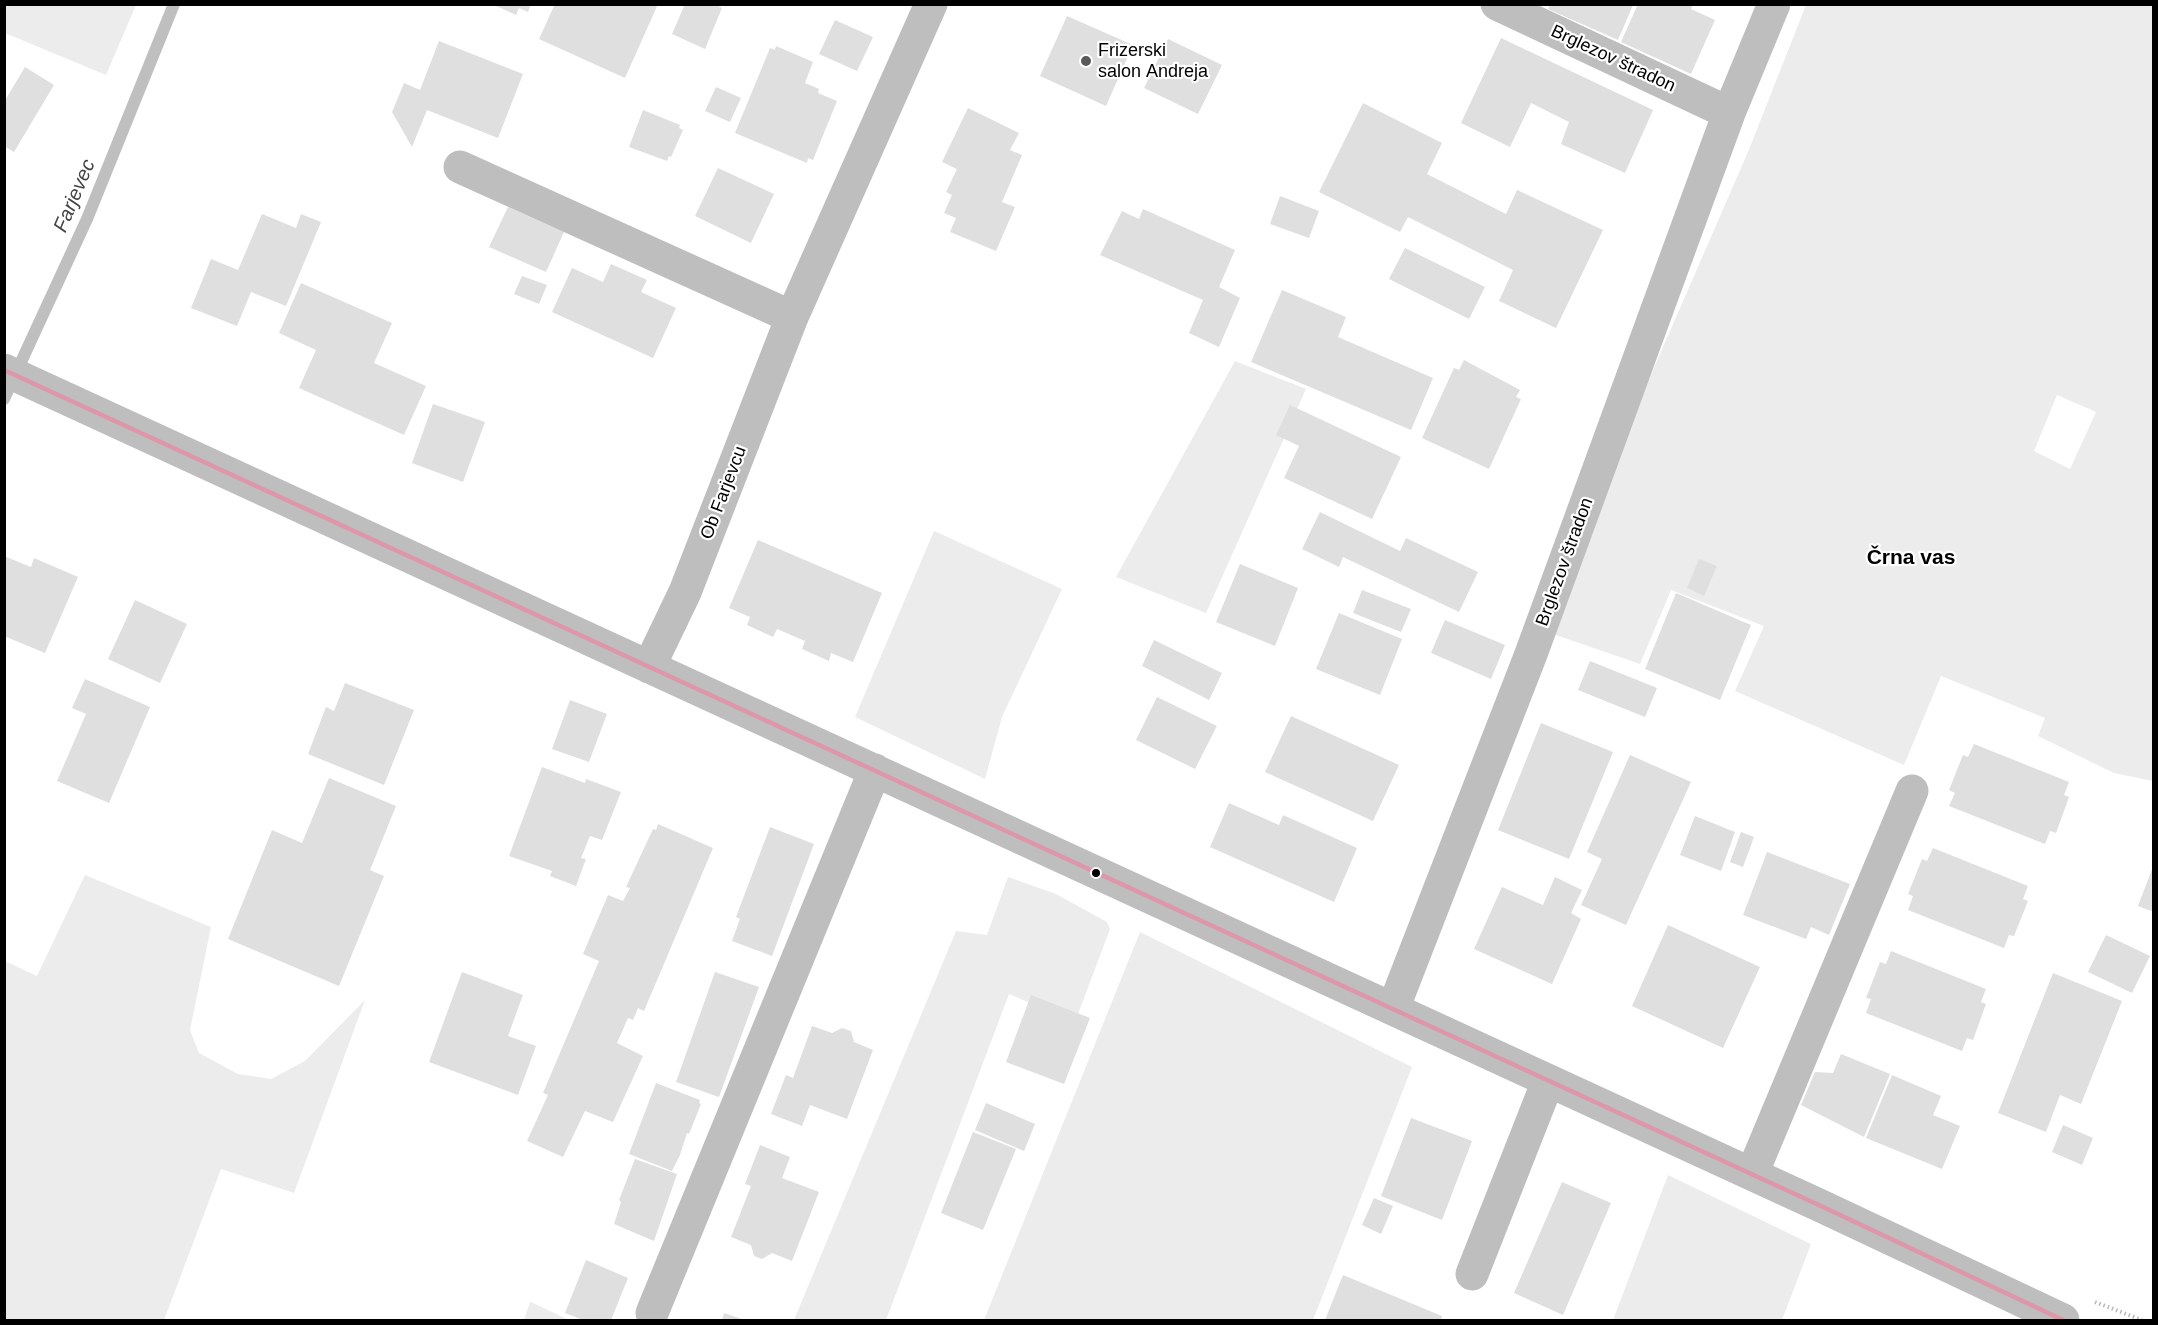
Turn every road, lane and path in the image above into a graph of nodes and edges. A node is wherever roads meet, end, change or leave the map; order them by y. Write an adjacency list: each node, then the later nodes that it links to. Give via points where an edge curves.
1 (1497, 4): 4 (street, Brglezov štradon)
2 (1774, 4): 4 (street, Brglezov štradon)
3 (924, 7): 6 (street, Ob Farjevcu)
4 (1729, 113): 11 (street, Brglezov štradon, via 1531,654)
5 (460, 167): 6 (street)
6 (792, 317): 8 (street, Ob Farjevcu, via 685,592)
7 (4, 370): 8 (street)
8 (649, 667): 9 (street)
9 (875, 770): 11 (street); 15 (street)
10 (1912, 791): 13 (street)
11 (1393, 1009): 12 (street)
12 (1548, 1081): 13 (street); 14 (street)
13 (1752, 1174): 16 (street)
14 (1472, 1274)
15 (652, 1313)
16 (2063, 1320)

